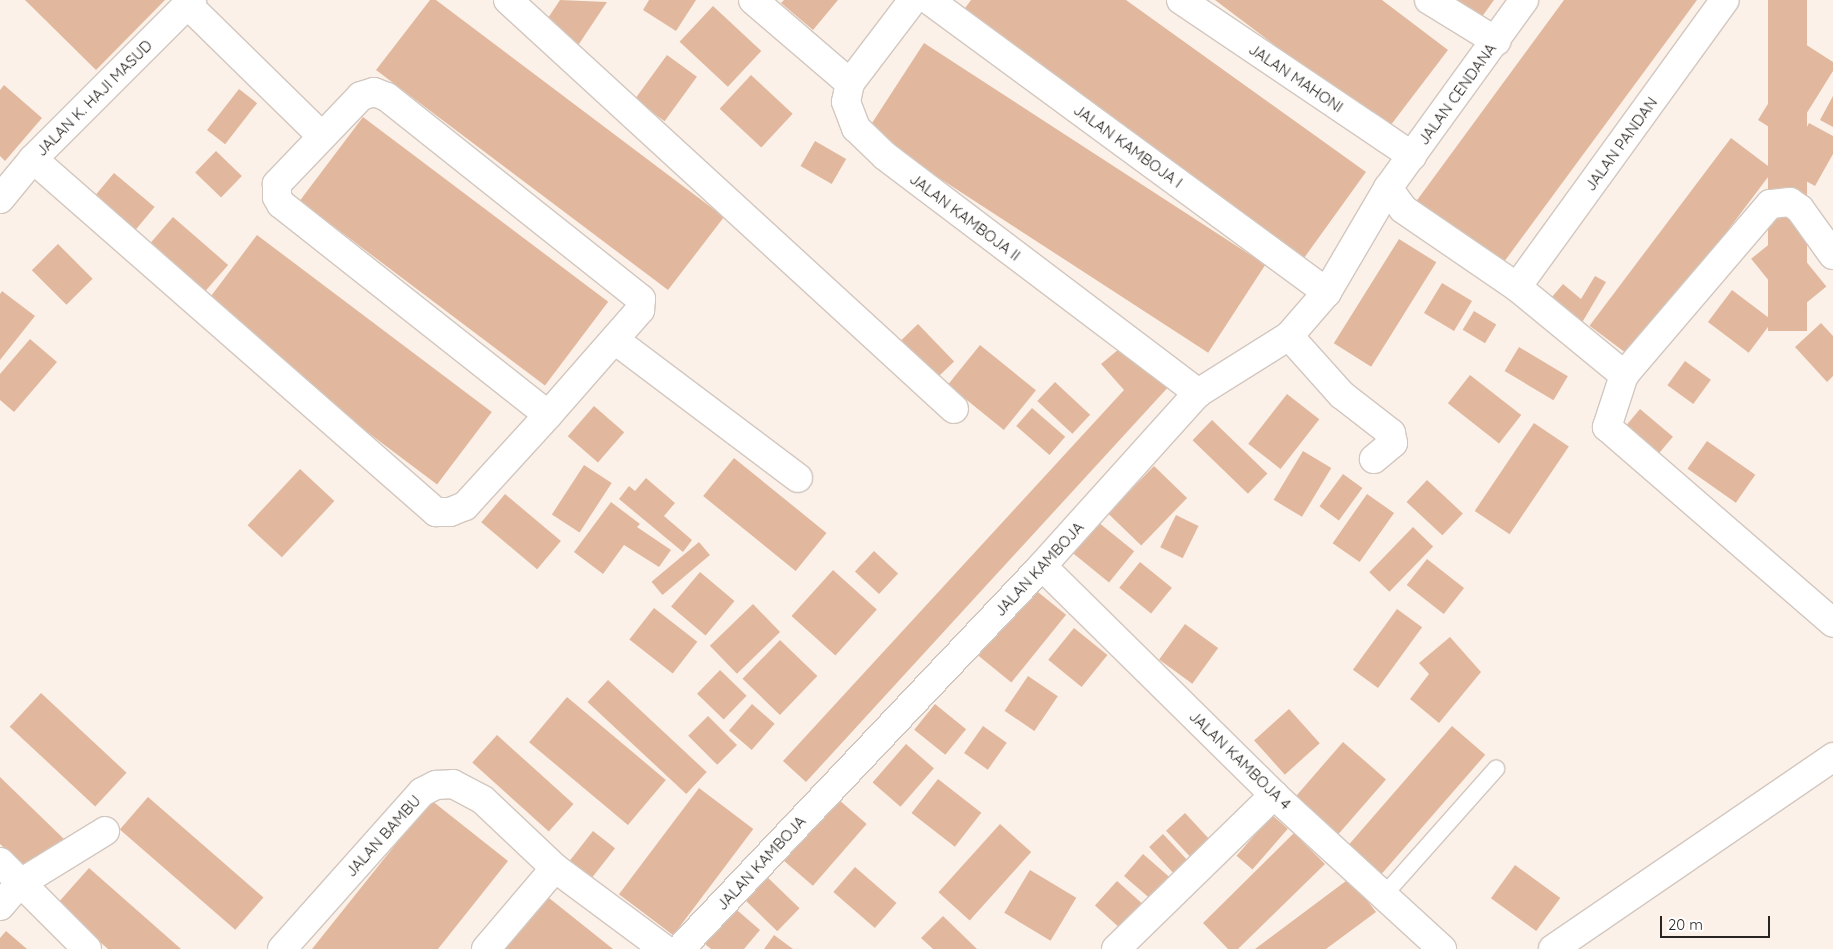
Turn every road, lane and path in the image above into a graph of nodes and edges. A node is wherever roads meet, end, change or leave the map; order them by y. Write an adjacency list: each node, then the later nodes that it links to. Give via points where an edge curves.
1 (508, 0): 24 (street)
2 (753, 0): 11 (street)
3 (913, 0): 11 (street)
4 (929, 0): 19 (street, JALAN KAMBOJA I)
5 (1181, 0): 13 (street, JALAN MAHONI)
6 (1429, 0): 10 (street)
7 (1524, 0): 10 (street, JALAN CENDANA)
8 (1725, 0): 18 (street, JALAN PANDAN)
9 (189, 2): 12 (street); 14 (street, JALAN K. HAJI MASUD)
10 (1496, 41): 13 (street, JALAN CENDANA)
11 (850, 83): 23 (street, JALAN KAMBOJA II, via 846,102 856,128 885,156)
12 (321, 135): 21 (street, via 361,96 374,92 387,97 641,299 640,310); 25 (street, via 277,184 275,190 281,204)
13 (1412, 156): 16 (street, JALAN CENDANA)
14 (33, 159): 15 (street, JALAN K. HAJI MASUD); 25 (street, via 436,512 450,512 465,506)
15 (4, 188)
16 (1388, 188): 18 (street, via 1403,209); 19 (street, JALAN KAMBOJA)
17 (1833, 255): 22 (street, via 1800,209 1790,202 1770,204)
18 (1517, 287): 22 (street)
19 (1328, 292): 20 (street, JALAN KAMBOJA)
20 (1289, 336): 23 (street, JALAN KAMBOJA); 26 (street, via 1342,395 1391,433 1393,443)
21 (615, 340): 25 (street); 27 (street)
22 (1624, 375): 29 (street, via 1608,430)
23 (1198, 393): 28 (street, JALAN KAMBOJA)
24 (954, 409)
25 (548, 415)
26 (1374, 458)
27 (798, 478)
28 (1042, 566): 32 (street, JALAN KAMBOJA 4); 43 (street, JALAN KAMBOJA)
29 (1833, 623)
30 (1833, 757): 46 (street)
31 (1496, 769): 37 (lane)
32 (1274, 795): 37 (street, JALAN KAMBOJA 4); 44 (street)
33 (105, 831): 36 (street)
34 (0, 862): 36 (street)
35 (555, 868): 40 (street, JALAN BAMBU, via 483,800 453,784 436,785 422,792); 41 (street); 42 (street, JALAN BAMBU)
36 (19, 884): 38 (street); 39 (street)
37 (1384, 895): 45 (street, JALAN KAMBOJA 4)
38 (0, 906)
39 (87, 949)
40 (282, 949)
41 (486, 949)
42 (664, 949)
43 (680, 949)
44 (1116, 949)
45 (1442, 949)
46 (1553, 949)

